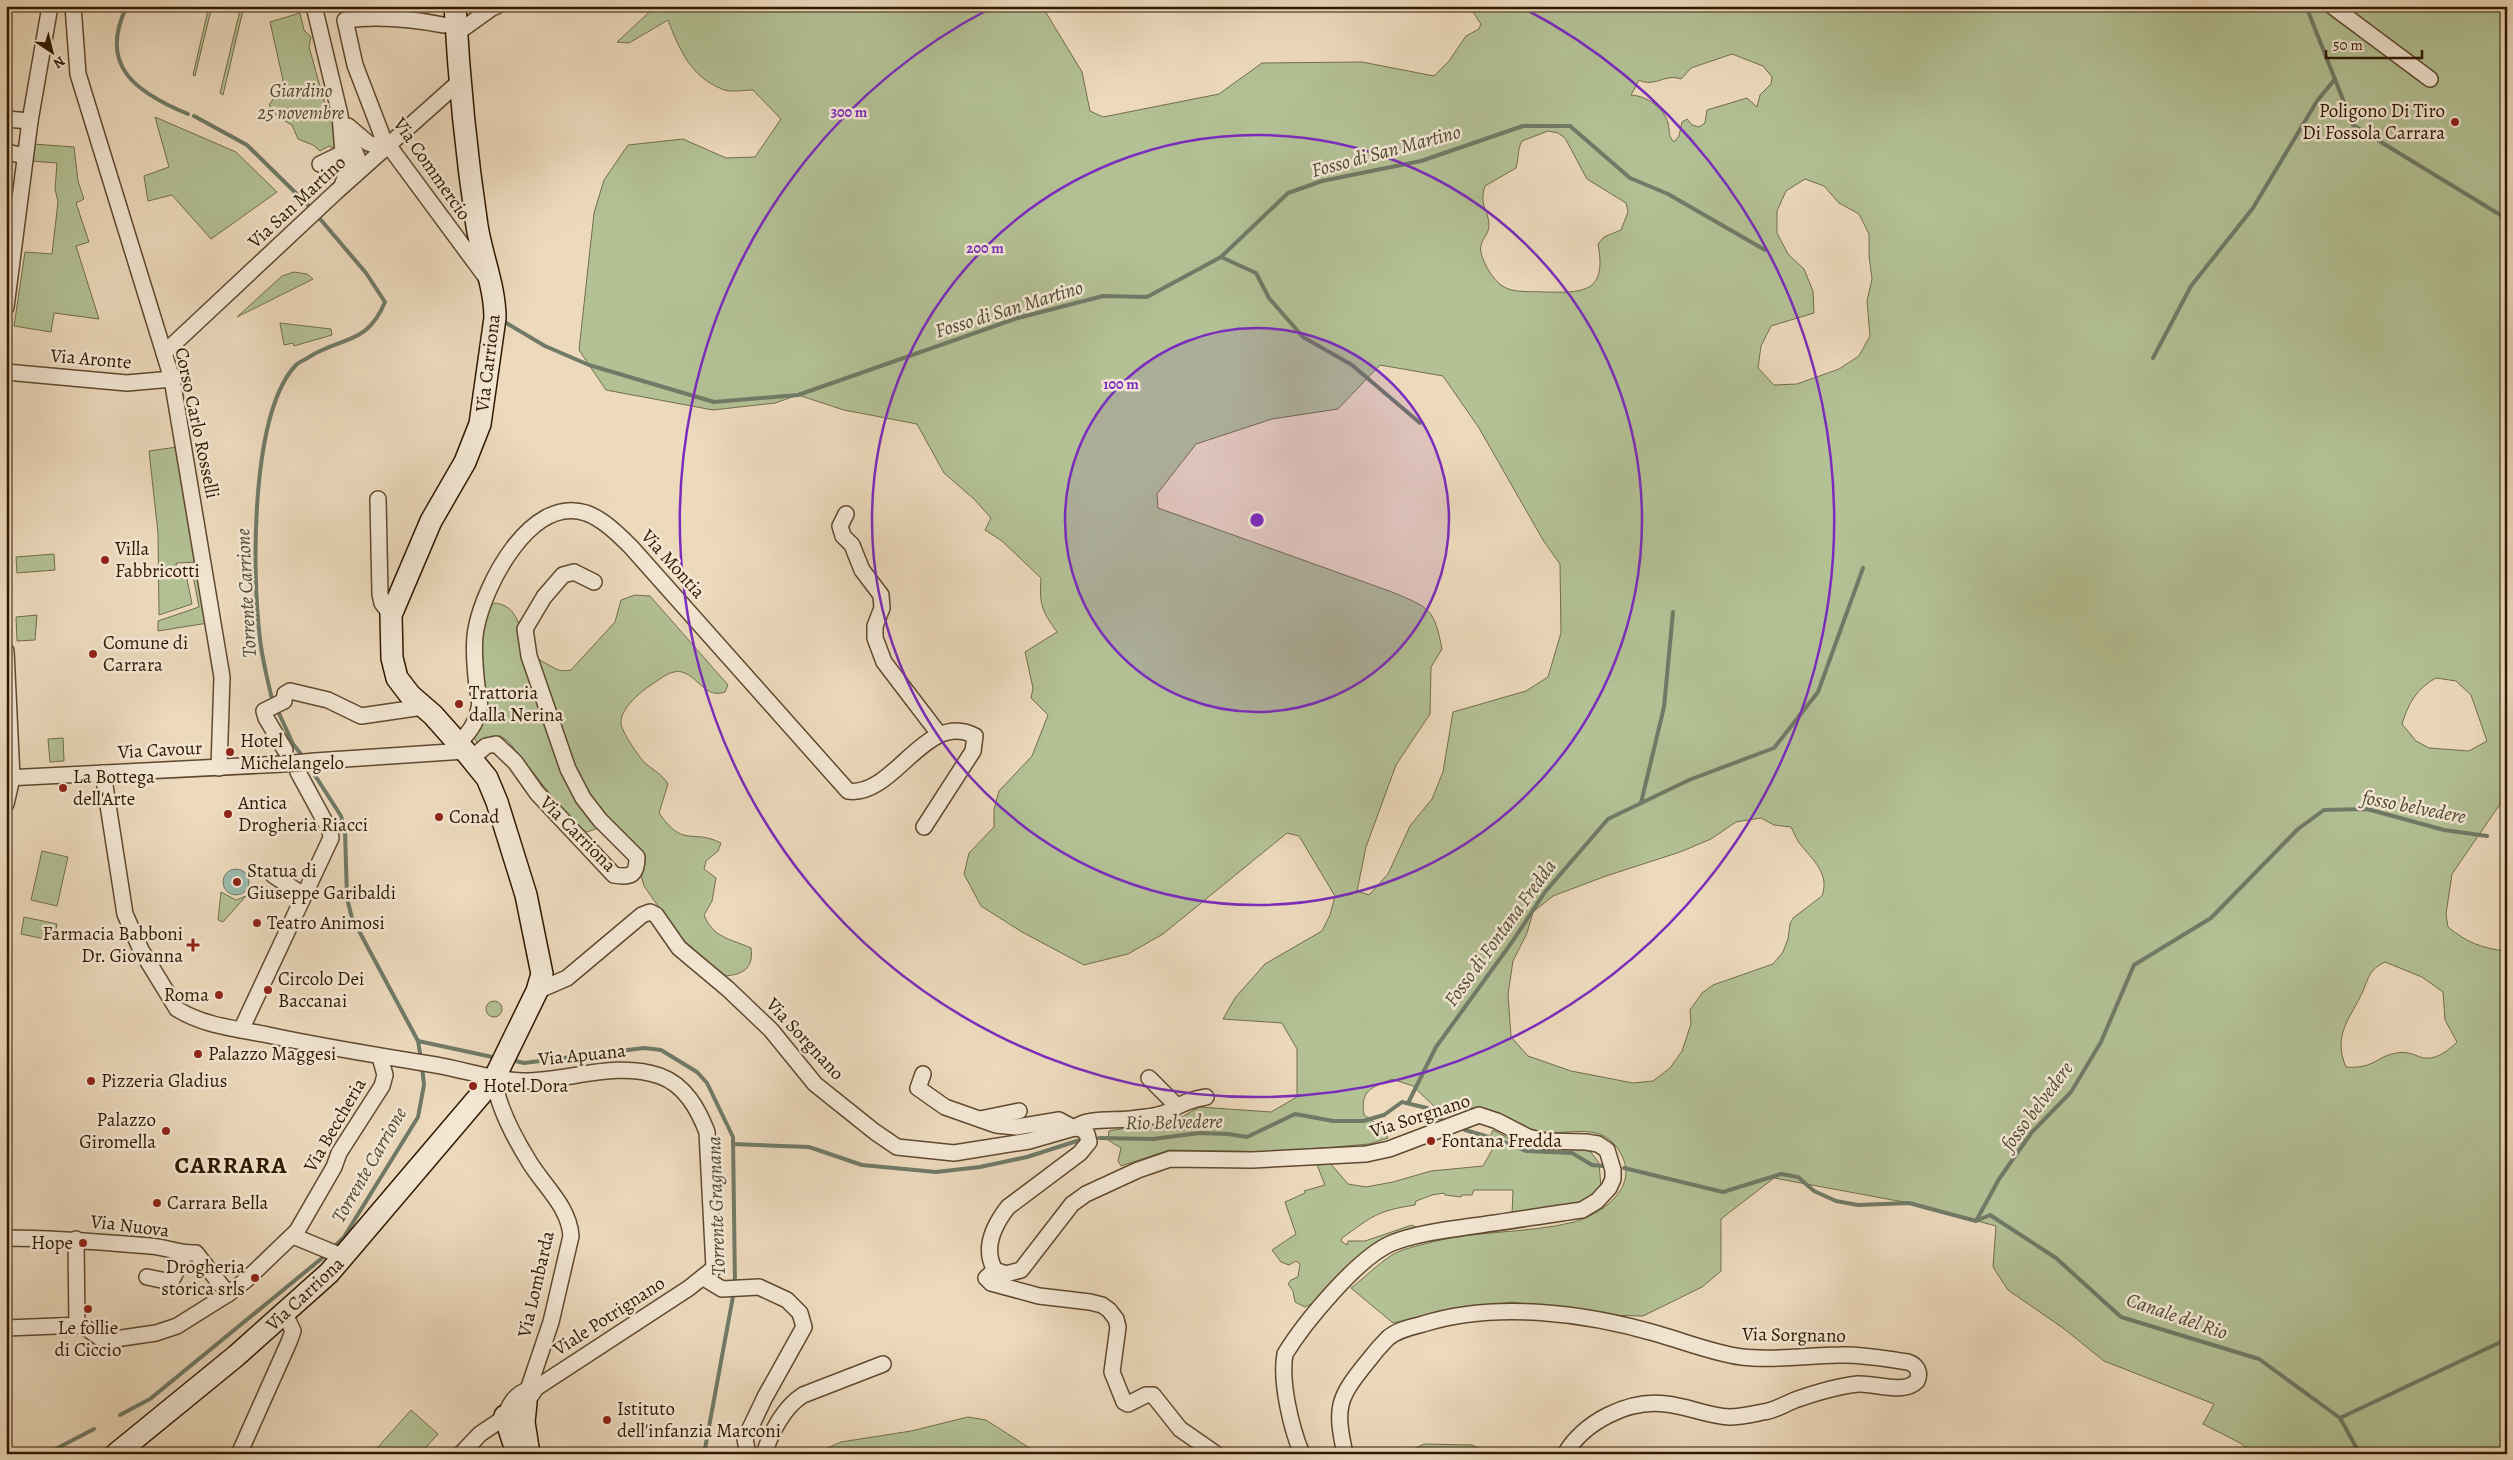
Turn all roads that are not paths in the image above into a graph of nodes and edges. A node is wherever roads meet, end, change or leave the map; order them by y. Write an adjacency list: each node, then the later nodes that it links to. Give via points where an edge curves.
1 (50, 6): 13 (street)
2 (74, 6): 25 (street, Corso Carlo Rosselli, via 78,74)
3 (314, 6): 11 (street)
4 (455, 6): 8 (main road, Via Carriona)
5 (497, 6): 8 (street)
6 (2332, 6): 9 (street)
7 (418, 13): 8 (street, Via Commercio); 14 (street, Via Commercio, via 345,20 355,65)
8 (450, 29): 10 (main road, Via Carriona)
9 (2430, 79)
10 (459, 82): 16 (street, Via San Martino); 23 (main road, Via Carriona, via 478,235)
11 (340, 115): 15 (street); 18 (street); 21 (street, via 356,151)
12 (6, 118): 13 (street)
13 (30, 121): 19 (street)
14 (378, 128): 15 (street, via 369,132); 16 (street, Via Commercio)
15 (351, 130): 16 (street, via 368,143)
16 (387, 147): 21 (street, Via San Martino); 23 (street, Via Commercio)
17 (6, 152): 19 (street)
18 (343, 153): 20 (street); 22 (street, via 348,170)
19 (26, 156): 24 (street)
20 (320, 164)
21 (357, 173): 22 (street, Via San Martino)
22 (338, 191): 25 (street, Via San Martino)
23 (490, 283): 31 (main road, Via Carriona, via 495,318 480,424 465,462 431,521)
24 (6, 307)
25 (164, 353): 27 (street, Corso Carlo Rosselli)
26 (6, 372): 27 (street, Via Aronte, via 127,383)
27 (172, 379): 37 (street, Corso Carlo Rosselli, via 222,677)
28 (378, 499): 31 (street, Via Carriona, via 380,594 382,603)
29 (846, 514): 34 (street, via 840,526 843,536 852,545 862,570 881,595 882,608 875,626 875,638 884,662)
30 (594, 582): 35 (street, Via Carriona, via 574,572 563,575 544,597 525,629 528,656 568,769 583,798 600,820 637,857 633,874 626,877 614,875 496,744)
31 (392, 615): 33 (main road, Via Carriona, via 392,658 397,678)
32 (6, 652): 40 (street)
33 (423, 707): 35 (main road, Via Carriona); 36 (street, via 361,716 328,700 290,691 285,694 284,701 265,714)
34 (939, 734): 35 (street, Via Montia, via 871,788 857,793 848,791 616,532 586,513 564,511 554,513 537,524 515,545 484,597 475,630 480,706); 42 (street, via 960,729 975,736 973,751)
35 (465, 751): 36 (street, Via Cavour, bridge, via 315,761); 45 (main road, Via Carriona, via 487,778 523,885 542,974)
36 (284, 757): 37 (street, Via Cavour)
37 (218, 768): 39 (street, Via Cavour)
38 (298, 772): 44 (street, via 331,838)
39 (103, 773): 40 (street, Via Cavour); 46 (street, Via Apuana, via 125,914 142,950 177,1009 196,1018)
40 (9, 778): 41 (street)
41 (6, 804)
42 (924, 827)
43 (273, 875): 44 (street)
44 (303, 895): 46 (street)
45 (537, 991): 48 (main road, Via Carriona); 57 (street, Via Sorgnano, via 567,978 642,915 650,912 656,915 679,948 771,1030 815,1084 897,1147 954,1154)
46 (241, 1030): 47 (street, Via Apuana)
47 (380, 1057): 48 (street, Via Apuana, via 464,1070); 58 (street, Via Beccheria, via 385,1075 382,1086 339,1153)
48 (500, 1067): 53 (main road, Via Carriona); 55 (street, Via Lombarda, via 496,1092); 65 (street, Via Apuana, via 524,1081 636,1070 662,1077 687,1094 707,1132 714,1268)
49 (924, 1074): 56 (street, via 918,1088 925,1094 945,1107)
50 (1150, 1078): 52 (street)
51 (1206, 1097): 52 (street)
52 (1176, 1105): 57 (street, via 1171,1110 1135,1119 1082,1122)
53 (477, 1108): 55 (street, via 489,1106); 62 (main road, Via Carriona)
54 (1019, 1111): 56 (street)
55 (505, 1114): 71 (street, Via Lombarda, via 530,1163 563,1208 570,1224 571,1236 551,1322)
56 (978, 1119): 57 (street, via 1016,1127 1059,1120)
57 (1078, 1129): 63 (street, via 1087,1134 1089,1142 1080,1153 1008,1207 999,1218 988,1253)
58 (293, 1236): 62 (street); 66 (street, Via Beccheria)
59 (6, 1238): 60 (street, Via Nuova)
60 (76, 1239): 61 (street, Via Nuova, via 154,1246); 68 (street)
61 (185, 1254): 64 (street, via 171,1282); 66 (street, Via Nuova, via 196,1253)
62 (341, 1256): 67 (main road, Via Carriona)
63 (995, 1270): 80 (street, via 986,1278 992,1283 1039,1296 1090,1302 1109,1310 1118,1327 1112,1372 1124,1402 1128,1404 1153,1395 1180,1428); 81 (street, Via Sorgnano, via 1006,1274 1021,1270 1072,1204 1086,1194 1170,1159 1252,1160 1366,1154 1389,1149 1479,1115 1528,1137 1598,1144 1607,1150 1613,1178 1609,1188 1582,1210 1440,1231 1391,1244 1359,1265 1284,1354 1286,1389)
64 (147, 1277)
65 (704, 1278): 71 (street, Viale Potrignano); 78 (street, via 722,1289 759,1287 787,1300 800,1313 804,1327 746,1439)
66 (228, 1294): 68 (street, Via Beccheria, via 177,1326 156,1333 108,1340)
67 (285, 1314): 73 (main road, Via Carriona); 74 (street, via 292,1331 289,1342)
68 (77, 1325): 69 (street)
69 (6, 1328)
70 (883, 1364): 79 (street, via 803,1394 787,1408)
71 (530, 1394): 72 (street, Viale Potrignano); 77 (main road, via 524,1422)
72 (505, 1416): 75 (street, Viale Potrignano, via 480,1434); 76 (main road, via 513,1441)
73 (116, 1454)
74 (239, 1454)
75 (461, 1454)
76 (523, 1454)
77 (529, 1454)
78 (748, 1454)
79 (764, 1454)
80 (1216, 1454)
81 (1302, 1454)
82 (1345, 1454): 83 (street, Via Sorgnano, via 1338,1423 1340,1401 1374,1353 1389,1338 1404,1330 1438,1319 1471,1314 1507,1310 1560,1314 1638,1329 1741,1357 1843,1355 1908,1362 1916,1366 1919,1373 1917,1381 1910,1386 1858,1384 1831,1389 1767,1412 1730,1417 1665,1404 1641,1404 1613,1413 1583,1431)
83 (1565, 1454)

